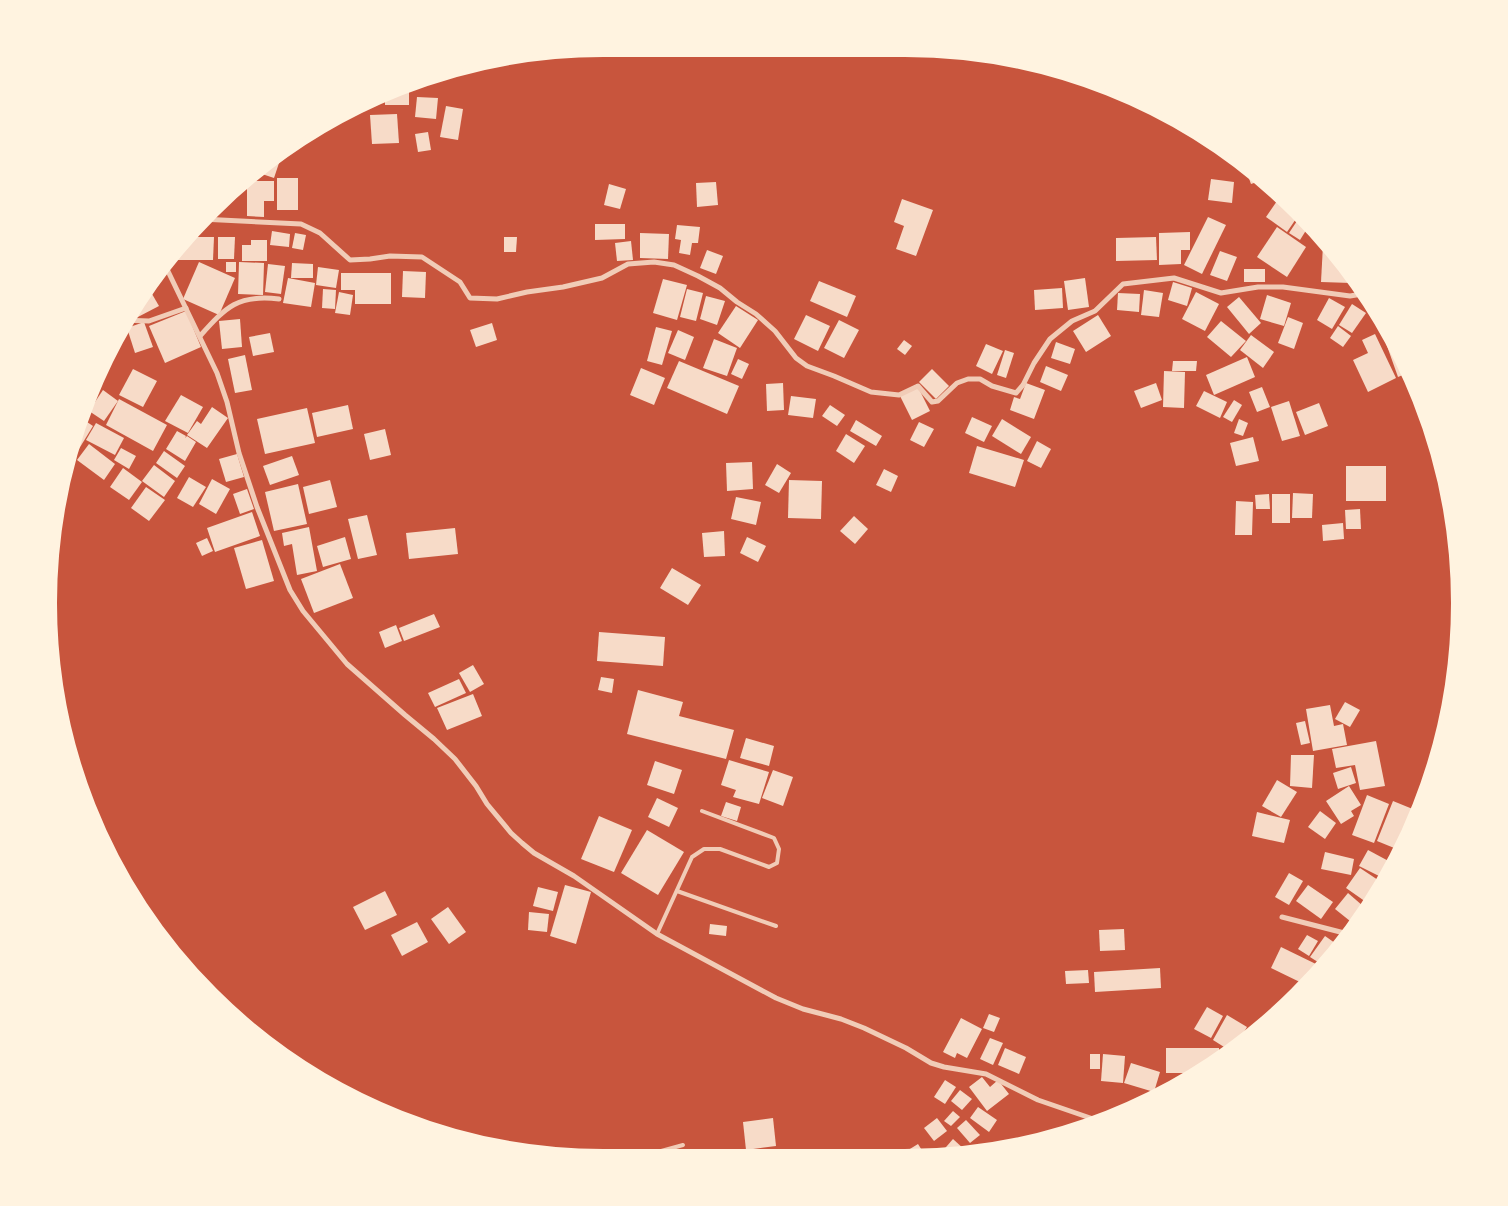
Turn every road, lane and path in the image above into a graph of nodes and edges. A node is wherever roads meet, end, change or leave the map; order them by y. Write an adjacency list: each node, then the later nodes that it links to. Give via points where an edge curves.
1 (212, 219): 3 (street, via 301,224 320,233 350,260 422,256 460,282 470,298 498,299 563,287 602,278 628,264 654,262 674,265 720,288 756,314 807,366 871,392 899,395 918,386 932,402 938,401 957,383 968,379 980,379 1016,393 1050,339 1072,321 1095,311 1123,284 1174,278 1220,293 1283,286 1350,296)
2 (167, 269): 5 (street)
3 (1359, 294)
4 (279, 299): 7 (street, via 241,300)
5 (186, 308): 6 (street, via 149,321); 7 (street)
6 (132, 320)
7 (200, 336): 12 (street, via 227,402 257,507 290,590 303,611 347,664 455,759 487,804 522,843)
8 (702, 811): 9 (lane, via 774,838 779,849 777,863 770,867 720,849 704,850 692,857)
9 (677, 891): 11 (lane); 12 (lane)
10 (1282, 917): 13 (street)
11 (776, 926)
12 (657, 934): 14 (street, via 803,1009 864,1028 931,1063 986,1074 1038,1100)
13 (1343, 934)
14 (1092, 1119)
15 (683, 1145): 16 (lane)
16 (658, 1152)

